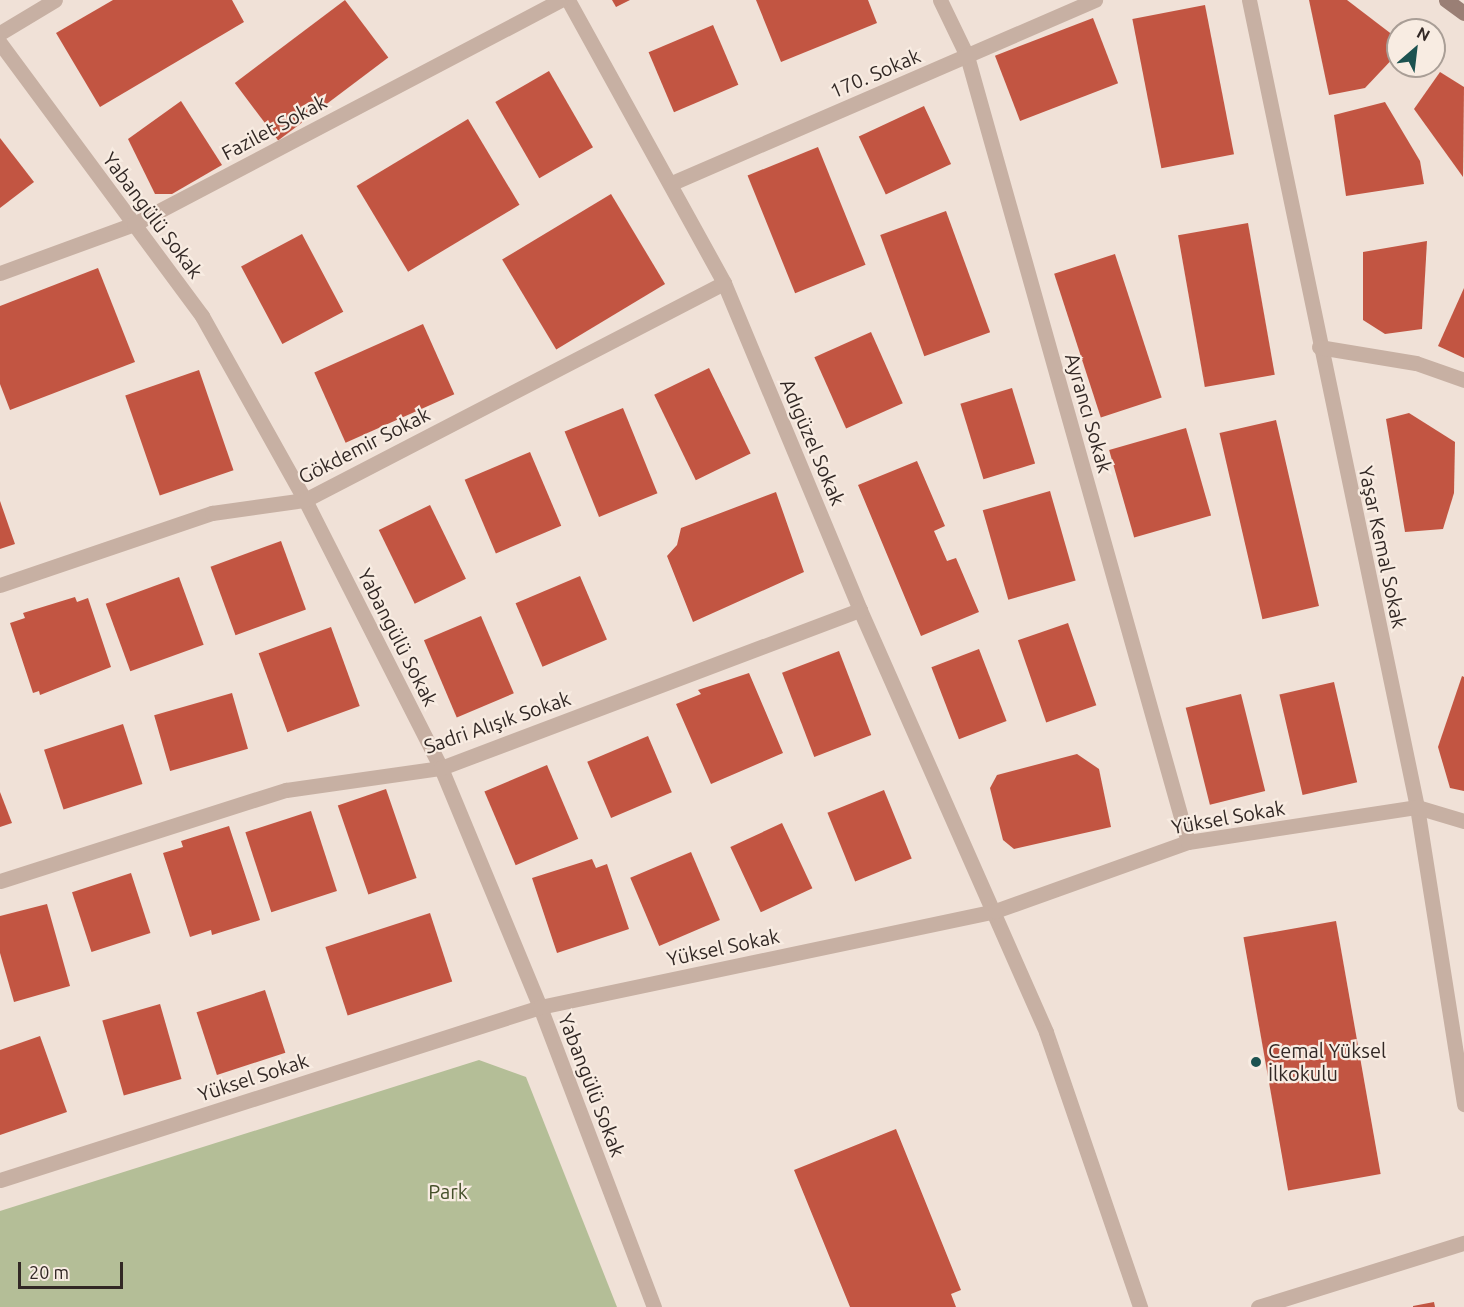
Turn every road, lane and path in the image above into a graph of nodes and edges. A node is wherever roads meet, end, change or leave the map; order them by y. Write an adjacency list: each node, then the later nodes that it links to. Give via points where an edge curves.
1 (55, 0): 9 (street)
2 (561, 0): 13 (street, Fazilet Sokak)
3 (568, 0): 12 (street, Adıgüzel Sokak)
4 (940, 0): 11 (street, Ayrancı Sokak)
5 (1095, 0): 11 (street, 170. Sokak)
6 (1249, 0): 16 (street, Yaşar Kemal Sokak)
7 (1446, 0): 8 (street)
8 (1464, 13)
9 (0, 33)
10 (0, 43): 13 (street, Yabangülü Sokak)
11 (968, 56): 12 (street, 170. Sokak); 24 (street, Ayrancı Sokak)
12 (672, 183): 15 (street, Adıgüzel Sokak)
13 (134, 224): 14 (street, Fazilet Sokak); 18 (street, Yabangülü Sokak, via 202,316)
14 (0, 273)
15 (724, 283): 18 (street, Gökdemir Sokak); 20 (street, Adıgüzel Sokak)
16 (1319, 347): 17 (street, via 1416,363); 22 (street, Yaşar Kemal Sokak)
17 (1464, 380)
18 (305, 501): 19 (street, Gökdemir Sokak, via 212,513); 21 (street, Yabangülü Sokak)
19 (0, 585)
20 (860, 610): 21 (street, Sadri Alışık Sokak); 26 (street, Adıgüzel Sokak)
21 (441, 768): 25 (street, Sadri Alışık Sokak, via 285,790); 27 (street, Yabangülü Sokak)
22 (1417, 807): 23 (street, Yüksel Sokak); 24 (street, Yüksel Sokak); 28 (street, Yaşar Kemal Sokak)
23 (1464, 821)
24 (1188, 842): 26 (street, Yüksel Sokak)
25 (0, 881)
26 (995, 911): 27 (street, Yüksel Sokak); 32 (street, Adıgüzel Sokak, via 1046,1032)
27 (540, 1007): 29 (street, Yüksel Sokak); 31 (street, Yabangülü Sokak)
28 (1464, 1104)
29 (0, 1180)
30 (1464, 1243): 33 (street)
31 (654, 1307)
32 (1140, 1307)
33 (1258, 1307)

